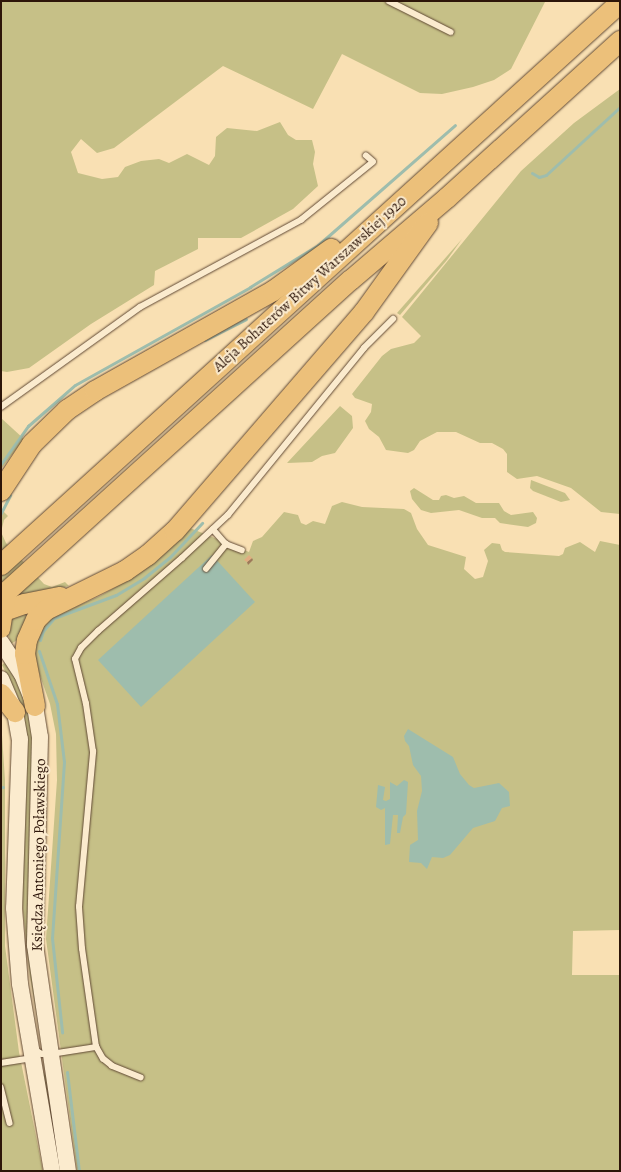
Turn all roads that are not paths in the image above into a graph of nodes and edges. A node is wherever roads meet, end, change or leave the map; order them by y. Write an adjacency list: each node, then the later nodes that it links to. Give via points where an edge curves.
1 (389, 1): 3 (lane)
2 (620, 3): 6 (highway, Aleja Bohaterów Bitwy Warszawskiej 1920)
3 (451, 32)
4 (620, 41): 7 (highway, Aleja Bohaterów Bitwy Warszawskiej 1920)
5 (366, 156): 9 (lane, via 373,162 301,220 140,307)
6 (426, 178): 10 (highway, via 385,206 297,276 95,391 67,410 32,444); 14 (highway, Aleja Bohaterów Bitwy Warszawskiej 1920)
7 (447, 198): 16 (highway, via 364,312 201,503 148,555 105,583); 17 (highway, Aleja Bohaterów Bitwy Warszawskiej 1920, via 351,280 31,570)
8 (393, 320): 11 (lane, via 364,348 263,475)
9 (1, 407)
10 (1, 491)
11 (213, 529): 12 (lane); 24 (lane, via 98,631 81,648 75,659 87,710 93,752 79,907 82,949)
12 (226, 544): 13 (lane); 15 (lane)
13 (242, 550)
14 (8, 559)
15 (206, 569)
16 (81, 593): 17 (highway); 21 (highway, via 46,610 31,627 25,654)
17 (2, 609)
18 (1, 642): 21 (main road, Księdza Antoniego Poławskiego, via 22,674)
19 (1, 679): 22 (main road, Księdza Antoniego Poławskiego)
20 (1, 694): 22 (highway)
21 (35, 706): 25 (main road, Księdza Antoniego Poławskiego, via 41,757 35,939)
22 (15, 712): 23 (main road, Księdza Antoniego Poławskiego, via 21,765 14,915)
23 (28, 1036): 25 (lane, via 34,1049 42,1054); 26 (main road, Księdza Antoniego Poławskiego)
24 (96, 1047): 25 (lane); 28 (lane, via 103,1059 112,1066)
25 (51, 1054): 32 (main road, Księdza Antoniego Poławskiego)
26 (32, 1058): 27 (lane); 31 (main road, Księdza Antoniego Poławskiego)
27 (1, 1063)
28 (141, 1078)
29 (1, 1087): 30 (lane)
30 (10, 1123)
31 (52, 1171)
32 (68, 1171)

